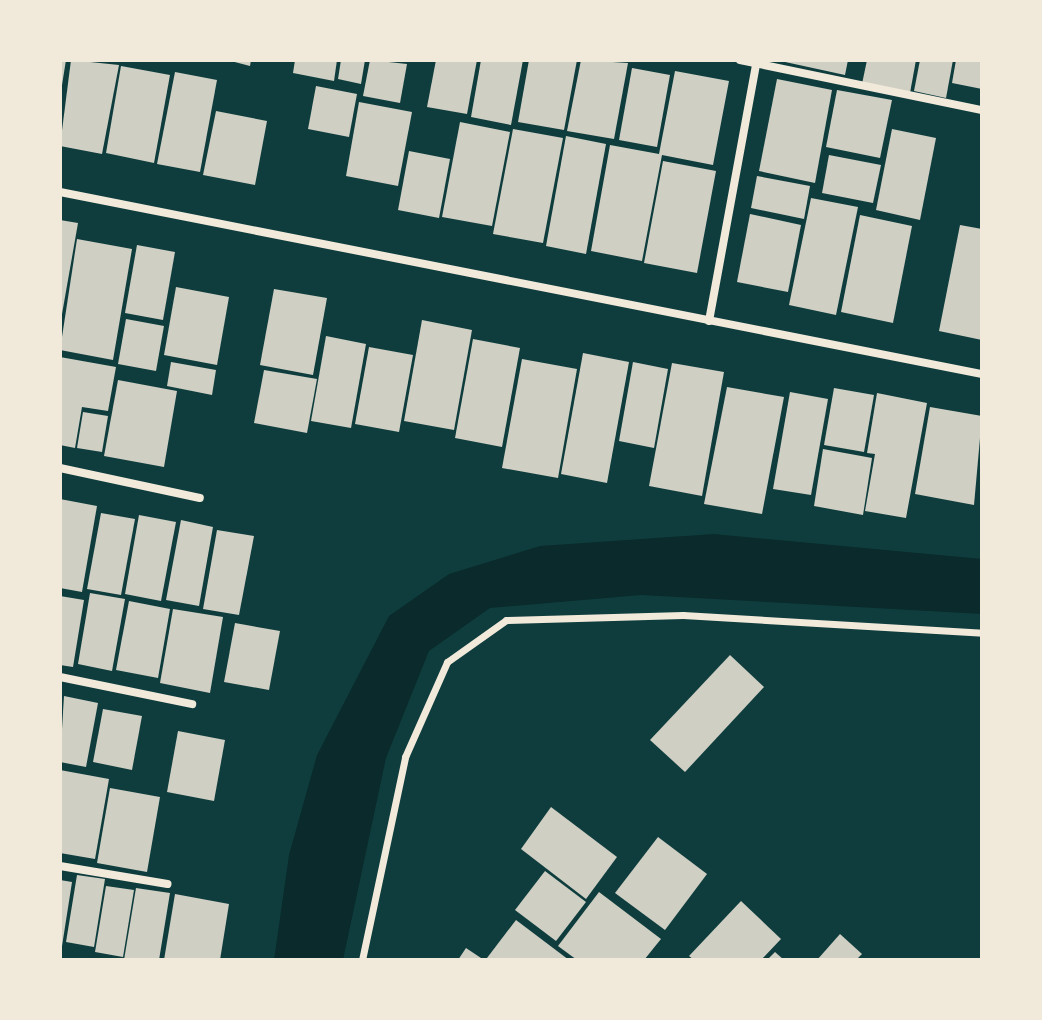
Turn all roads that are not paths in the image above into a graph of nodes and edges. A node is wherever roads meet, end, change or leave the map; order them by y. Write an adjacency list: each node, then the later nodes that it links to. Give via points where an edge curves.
1 (740, 60): 2 (street)
2 (756, 62): 3 (street); 5 (street)
3 (982, 110)
4 (60, 192): 5 (street)
5 (709, 321): 6 (street)
6 (982, 374)
7 (60, 468): 8 (street)
8 (200, 498)
9 (982, 633): 14 (street, via 683,615 506,620 447,662 405,757)
10 (60, 677): 11 (street)
11 (192, 704)
12 (60, 866): 13 (street)
13 (168, 884)
14 (362, 960)

